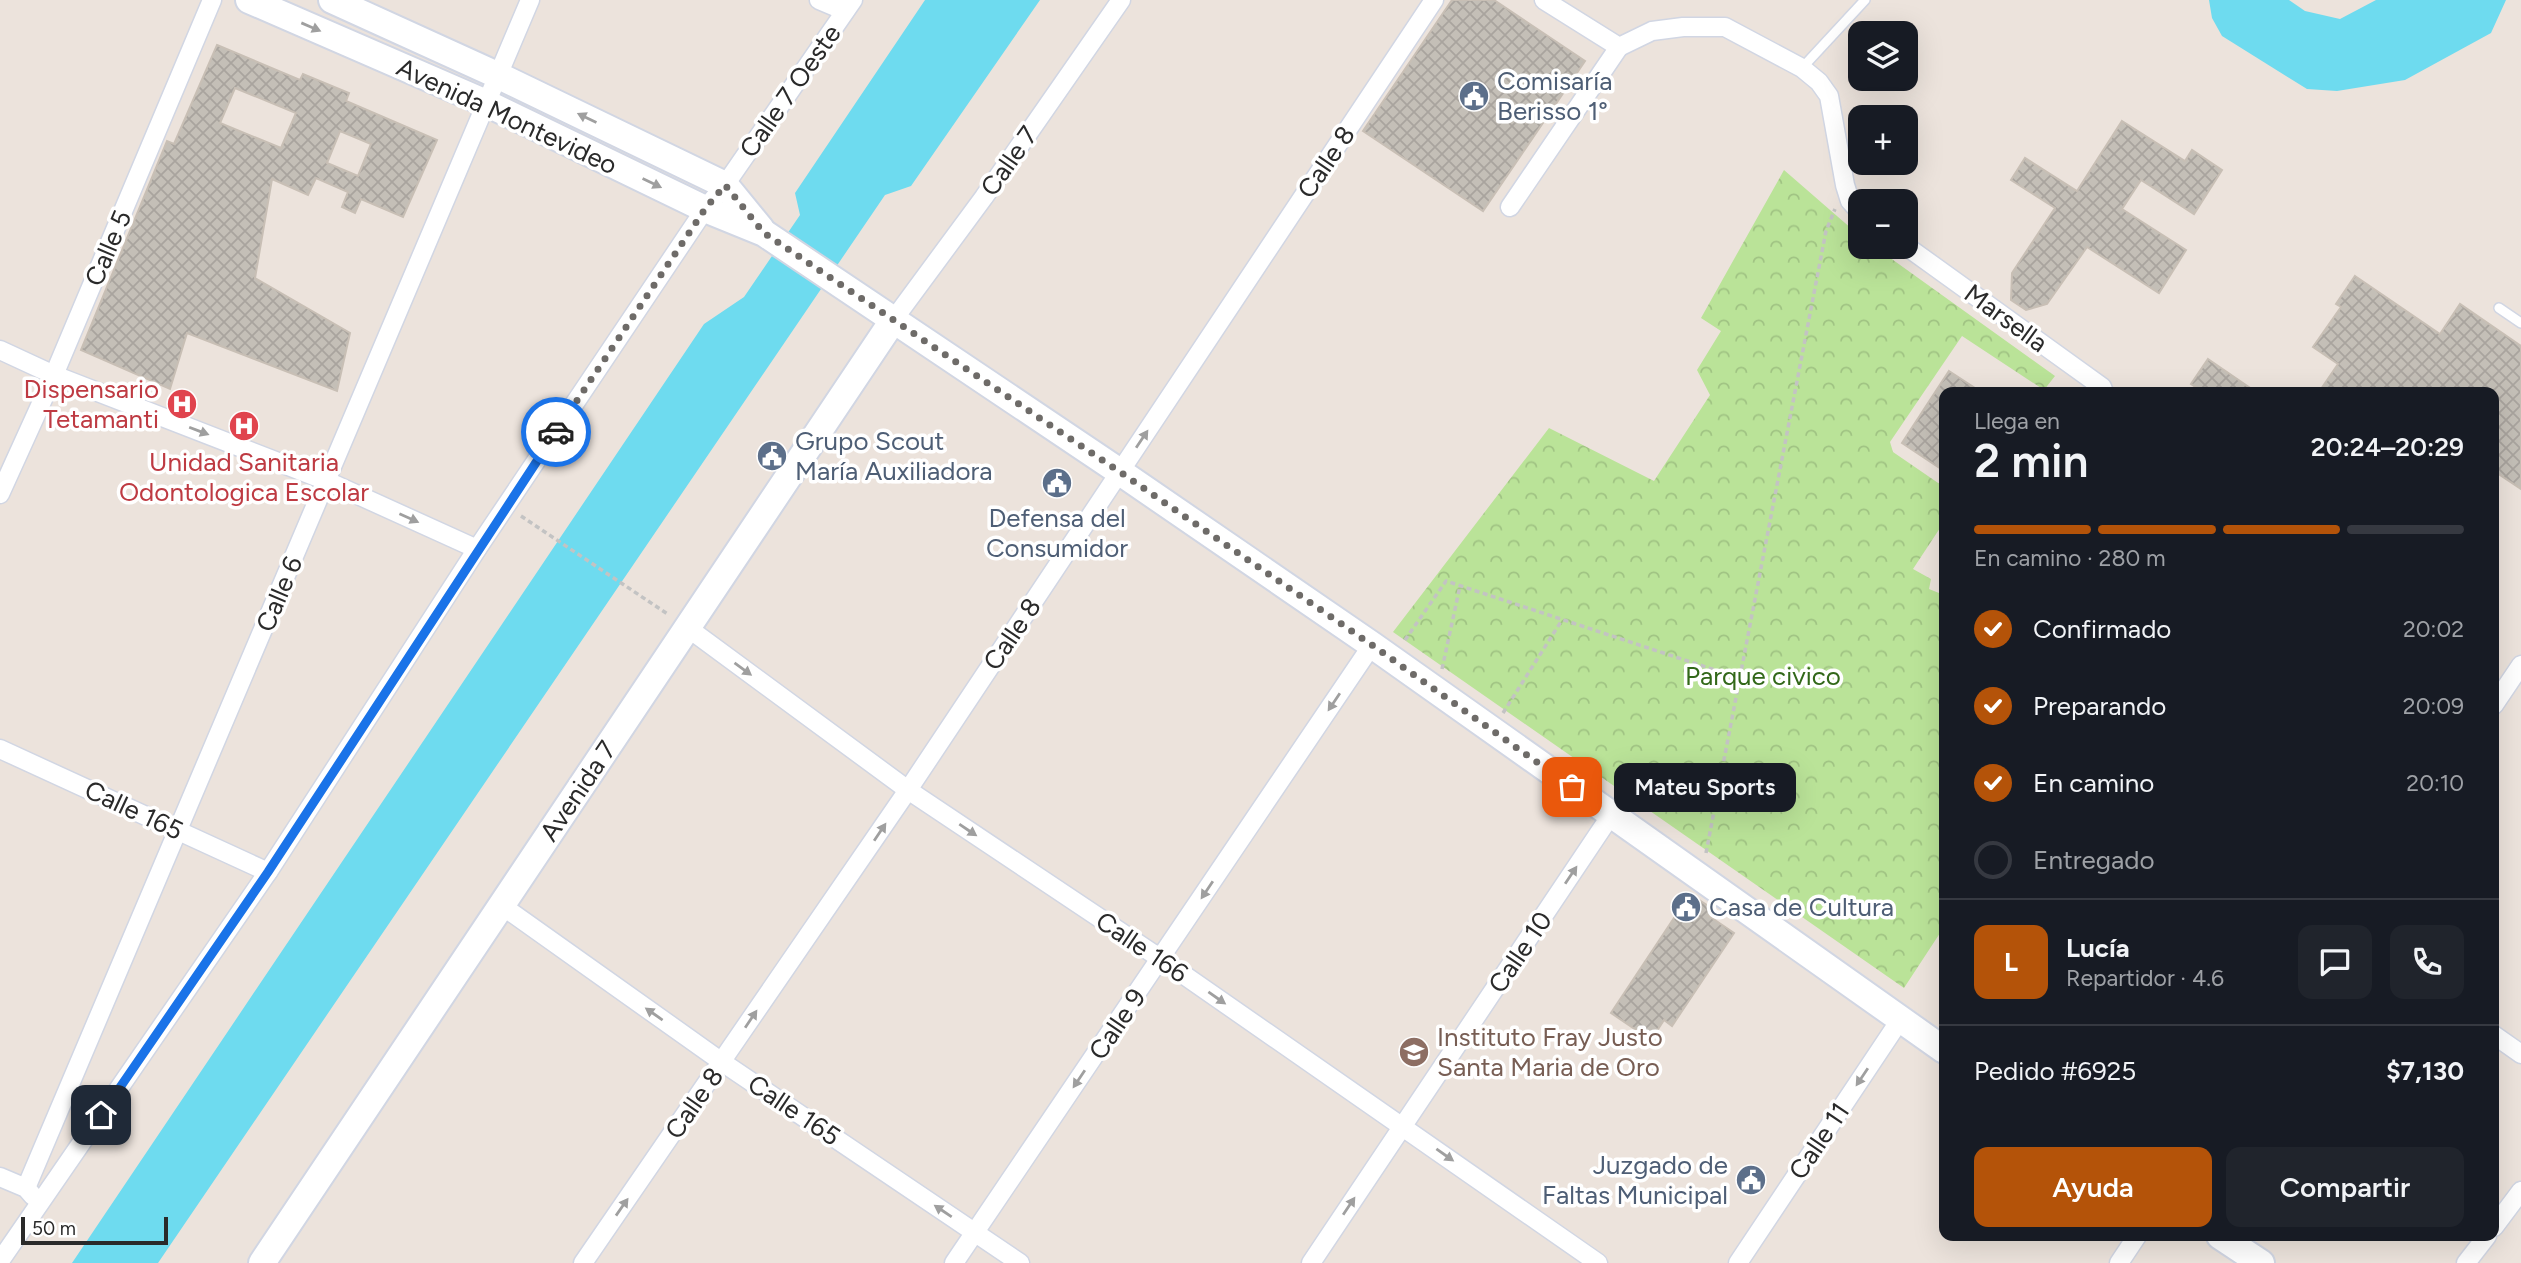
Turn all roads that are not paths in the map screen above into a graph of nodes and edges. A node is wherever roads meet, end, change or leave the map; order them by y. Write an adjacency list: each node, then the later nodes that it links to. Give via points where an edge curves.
1 (212, 0): 25 (street, Calle 5)
2 (248, 0): 14 (main road, Avenida Montevideo, one-way to 14)
3 (332, 0): 13 (main road, Avenida Montevideo)
4 (530, 0): 13 (street, Calle 6)
5 (819, 0): 10 (street)
6 (1121, 0): 22 (street, Calle 7)
7 (1434, 0): 27 (street, Calle 8, one-way to 7)
8 (1544, 0): 11 (street)
9 (1865, 0): 12 (lane)
10 (849, 6): 15 (street, Calle 7 Oeste)
11 (1619, 47): 12 (street, via 1652,31 1725,27); 17 (street)
12 (1802, 68): 16 (street, via 1829,96)
13 (497, 75): 14 (street, Calle 6); 15 (main road, Avenida Montevideo, one-way to 13)
14 (486, 103): 18 (main road, Avenida Montevideo, one-way to 18); 28 (street, Calle 6)
15 (725, 185): 18 (street, Calle 7 Oeste); 19 (main road, Avenida Montevideo)
16 (1848, 195)
17 (1510, 207)
18 (705, 209): 19 (main road, Avenida Montevideo); 30 (street, Calle 7 Oeste)
19 (764, 233): 22 (main road, Avenida Montevideo)
20 (1918, 255): 26 (street, Marsella)
21 (2499, 308): 23 (lane)
22 (894, 319): 27 (main road, Avenida Montevideo); 31 (main road, Avenida 7)
23 (2521, 323)
24 (0, 350): 25 (street)
25 (54, 374): 28 (street, one-way to 28); 29 (street, Calle 5)
26 (2102, 387)
27 (1120, 472): 32 (main road, Avenida Montevideo); 36 (street, Calle 8)
28 (327, 481): 30 (street, one-way to 30); 38 (street, Calle 6)
29 (0, 494)
30 (478, 549): 39 (street, Calle 7 Oeste)
31 (688, 628): 36 (street, Calle 166, one-way to 36); 40 (main road, Avenida 7)
32 (1382, 652): 37 (main road, Avenida Montevideo); 41 (street, Calle 9, one-way to 41)
33 (2520, 669): 34 (street)
34 (2499, 698)
35 (0, 749): 38 (street, Calle 165)
36 (908, 790): 41 (street, Calle 166, one-way to 41); 46 (street, Calle 8, one-way to 36)
37 (1611, 815): 42 (main road, Avenida Montevideo); 47 (street, Calle 10, one-way to 37)
38 (178, 831): 39 (street, Calle 165); 49 (street, Calle 6)
39 (268, 872): 51 (street, Calle 7 Oeste)
40 (501, 905): 46 (street, Calle 165, one-way to 40); 58 (main road, Avenida 7)
41 (1161, 959): 47 (street, Calle 166, one-way to 47); 53 (street, Calle 9, one-way to 53)
42 (1899, 1020): 44 (main road, Avenida Montevideo); 64 (street, Calle 11, one-way to 64)
43 (2499, 1039): 45 (street)
44 (1939, 1047)
45 (2521, 1054)
46 (722, 1062): 53 (street, Calle 165, one-way to 46); 59 (street, Calle 8, one-way to 46)
47 (1403, 1126): 62 (street, Calle 10, one-way to 47); 63 (street, Calle 166, one-way to 63)
48 (0, 1177): 49 (street)
49 (26, 1188): 51 (street)
50 (2521, 1191): 52 (street)
51 (40, 1204): 57 (street, Calle 7 Oeste)
52 (2499, 1220)
53 (975, 1232): 60 (street, Calle 9); 61 (street, Calle 165)
54 (2134, 1241): 65 (street)
55 (2229, 1241): 66 (main road)
56 (2483, 1241): 67 (street)
57 (0, 1261)
58 (267, 1261)
59 (583, 1263)
60 (954, 1263)
61 (1020, 1263)
62 (1311, 1263)
63 (1598, 1263)
64 (1738, 1263)
65 (2119, 1263)
66 (2262, 1263)
67 (2466, 1263)

